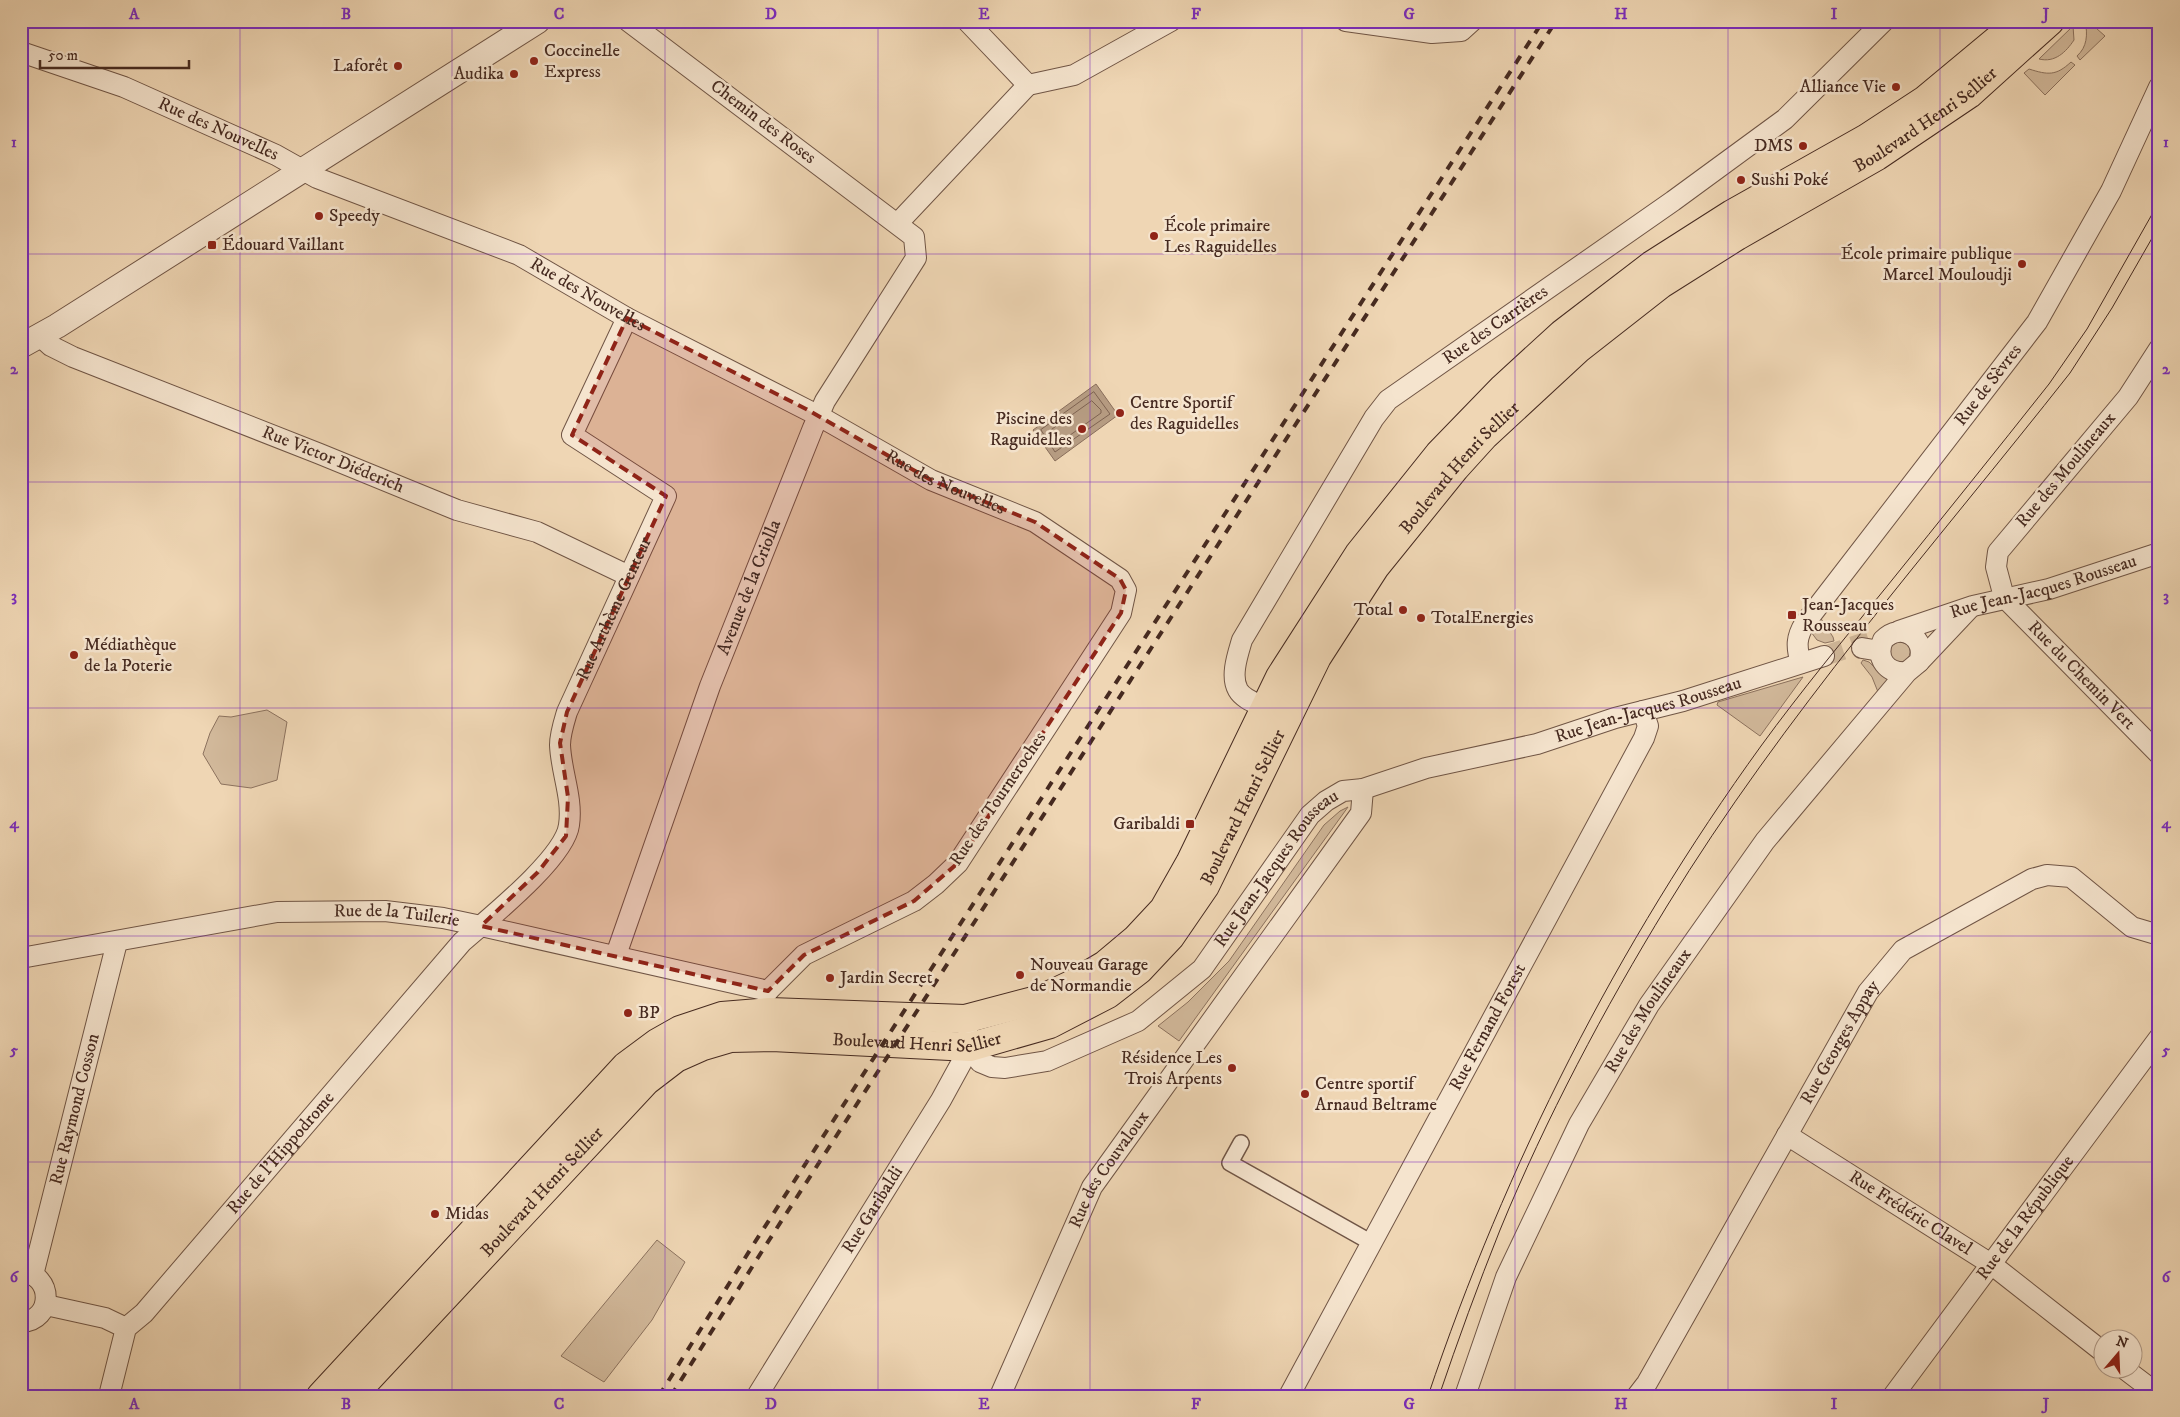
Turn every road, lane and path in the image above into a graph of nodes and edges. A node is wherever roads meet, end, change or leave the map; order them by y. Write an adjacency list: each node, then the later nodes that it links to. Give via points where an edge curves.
1 (538, 21): 13 (street)
2 (628, 21): 14 (street, Chemin des Roses)
3 (967, 21): 11 (street)
4 (1171, 21): 11 (street, via 1074,75)
5 (1346, 21): 6 (street, via 1432,33 1452,33)
6 (1472, 21)
7 (1884, 21): 29 (street, Rue des Carrières, via 1785,119 1388,400 1374,418 1242,640 1235,663 1238,690)
8 (2020, 21): 29 (main road, Boulevard Henri Sellier, via 1916,105 1652,265 1562,334 1438,454 1359,554 1306,635)
9 (2050, 21): 41 (main road, Boulevard Henri Sellier, via 1969,94 1876,156 1661,284 1578,349 1517,404 1455,468 1370,575 1317,657 1205,886 1170,937 1139,970 1083,1008 1050,1024)
10 (21, 52): 13 (street, Rue des Nouvelles, via 124,87)
11 (1028, 85): 14 (street)
12 (2159, 86): 27 (street, Rue de Sèvres, via 2111,191 2037,322 1805,623 1798,635 1797,652)
13 (303, 169): 16 (street, Rue des Nouvelles, via 317,178 519,255); 17 (street)
14 (898, 223): 15 (street, Chemin des Roses)
15 (914, 236): 19 (street, Avenue de la Criolla, via 916,258)
16 (628, 318): 19 (street, Rue des Nouvelles); 21 (street, Rue Arthème Genteur, via 572,436 666,496)
17 (30, 341): 21 (street, Rue Victor Diéderich, via 51,346 457,510 537,532)
18 (2159, 349): 23 (street, Rue des Moulineaux, via 2128,397 1998,552 1996,567)
19 (818, 416): 22 (street, Rue des Nouvelles, via 931,480 1035,522 1120,579); 36 (street, Avenue de la Criolla, via 710,686)
20 (2159, 553): 23 (street, Rue Jean-Jacques Rousseau, via 2049,589)
21 (629, 576): 33 (street, Rue Arthème Genteur, via 567,712 560,743 568,797 566,836 538,872)
22 (1126, 590): 38 (street, Rue des Tourneroches, via 1121,613 958,863 914,901 804,955)
23 (2004, 597): 24 (street, Rue Jean-Jacques Rousseau); 31 (street, Rue du Chemin Vert)
24 (1973, 606): 25 (street, Rue Jean-Jacques Rousseau); 28 (street, Rue des Moulineaux)
25 (1879, 642): 28 (street, via 1883,664 1888,669 1894,672); 28 (street, via 1911,634 1920,643 1922,656)
26 (1824, 656): 27 (street, Rue Jean-Jacques Rousseau)
27 (1801, 663): 30 (street, Rue Jean-Jacques Rousseau)
28 (1913, 667): 59 (street, Rue des Moulineaux, via 1765,841 1649,1005 1578,1124 1506,1277)
29 (1264, 708): 39 (main road, Boulevard Henri Sellier, via 1190,863 1164,909 1136,939 1105,965 1041,1000)
30 (1642, 711): 32 (street, Rue Jean-Jacques Rousseau, via 1537,744 1426,768); 44 (street, Rue Fernand Forest, via 1648,726 1644,738)
31 (2159, 754)
32 (1363, 789): 41 (street, Rue Jean-Jacques Rousseau, via 1343,791 1310,815 1202,969 1138,1021 1047,1062 992,1068 980,1062); 57 (street, Rue des Couvaloux, via 1361,813 1092,1187)
33 (481, 926): 35 (street, Rue de la Tuilerie, via 385,911 278,912); 36 (street, Rue de la Tuilerie); 49 (street, Rue de l'Hippodrome, via 462,942 144,1313)
34 (2159, 935): 42 (street, Rue Georges Appay, via 2132,928 2072,877 2047,875 2032,879 1904,950 1868,992)
35 (116, 942): 37 (street, Rue de la Tuilerie); 46 (street, Rue Raymond Cosson)
36 (616, 955): 38 (street, Rue de la Tuilerie)
37 (21, 958)
38 (770, 1013): 39 (main road, Boulevard Henri Sellier); 41 (main road, Boulevard Henri Sellier, via 851,1041); 54 (main road, Boulevard Henri Sellier, via 722,1016 680,1030 626,1066); 55 (main road, Boulevard Henri Sellier, via 730,1038 676,1058 646,1081)
39 (956, 1019): 41 (street)
40 (2159, 1038): 45 (street, Rue de la République)
41 (970, 1047): 56 (street, Rue Garibaldi, via 926,1124)
42 (1787, 1135): 45 (street, Rue Frédéric Clavel); 60 (street, Rue Georges Appay)
43 (1241, 1143): 44 (street, via 1230,1163)
44 (1372, 1243): 58 (street, Rue Fernand Forest)
45 (1991, 1264): 50 (street, Rue Frédéric Clavel); 61 (street, Rue de la République)
46 (27, 1274): 47 (street, via 44,1284)
47 (46, 1305): 48 (street, via 38,1317); 49 (street, via 105,1318)
48 (21, 1322)
49 (126, 1328): 53 (street)
50 (2092, 1343)
51 (2139, 1380): 52 (street)
52 (2159, 1395)
53 (109, 1396)
54 (321, 1396)
55 (352, 1396)
56 (757, 1396)
57 (1000, 1396)
58 (1289, 1396)
59 (1465, 1396)
60 (1637, 1396)
61 (1893, 1396)

